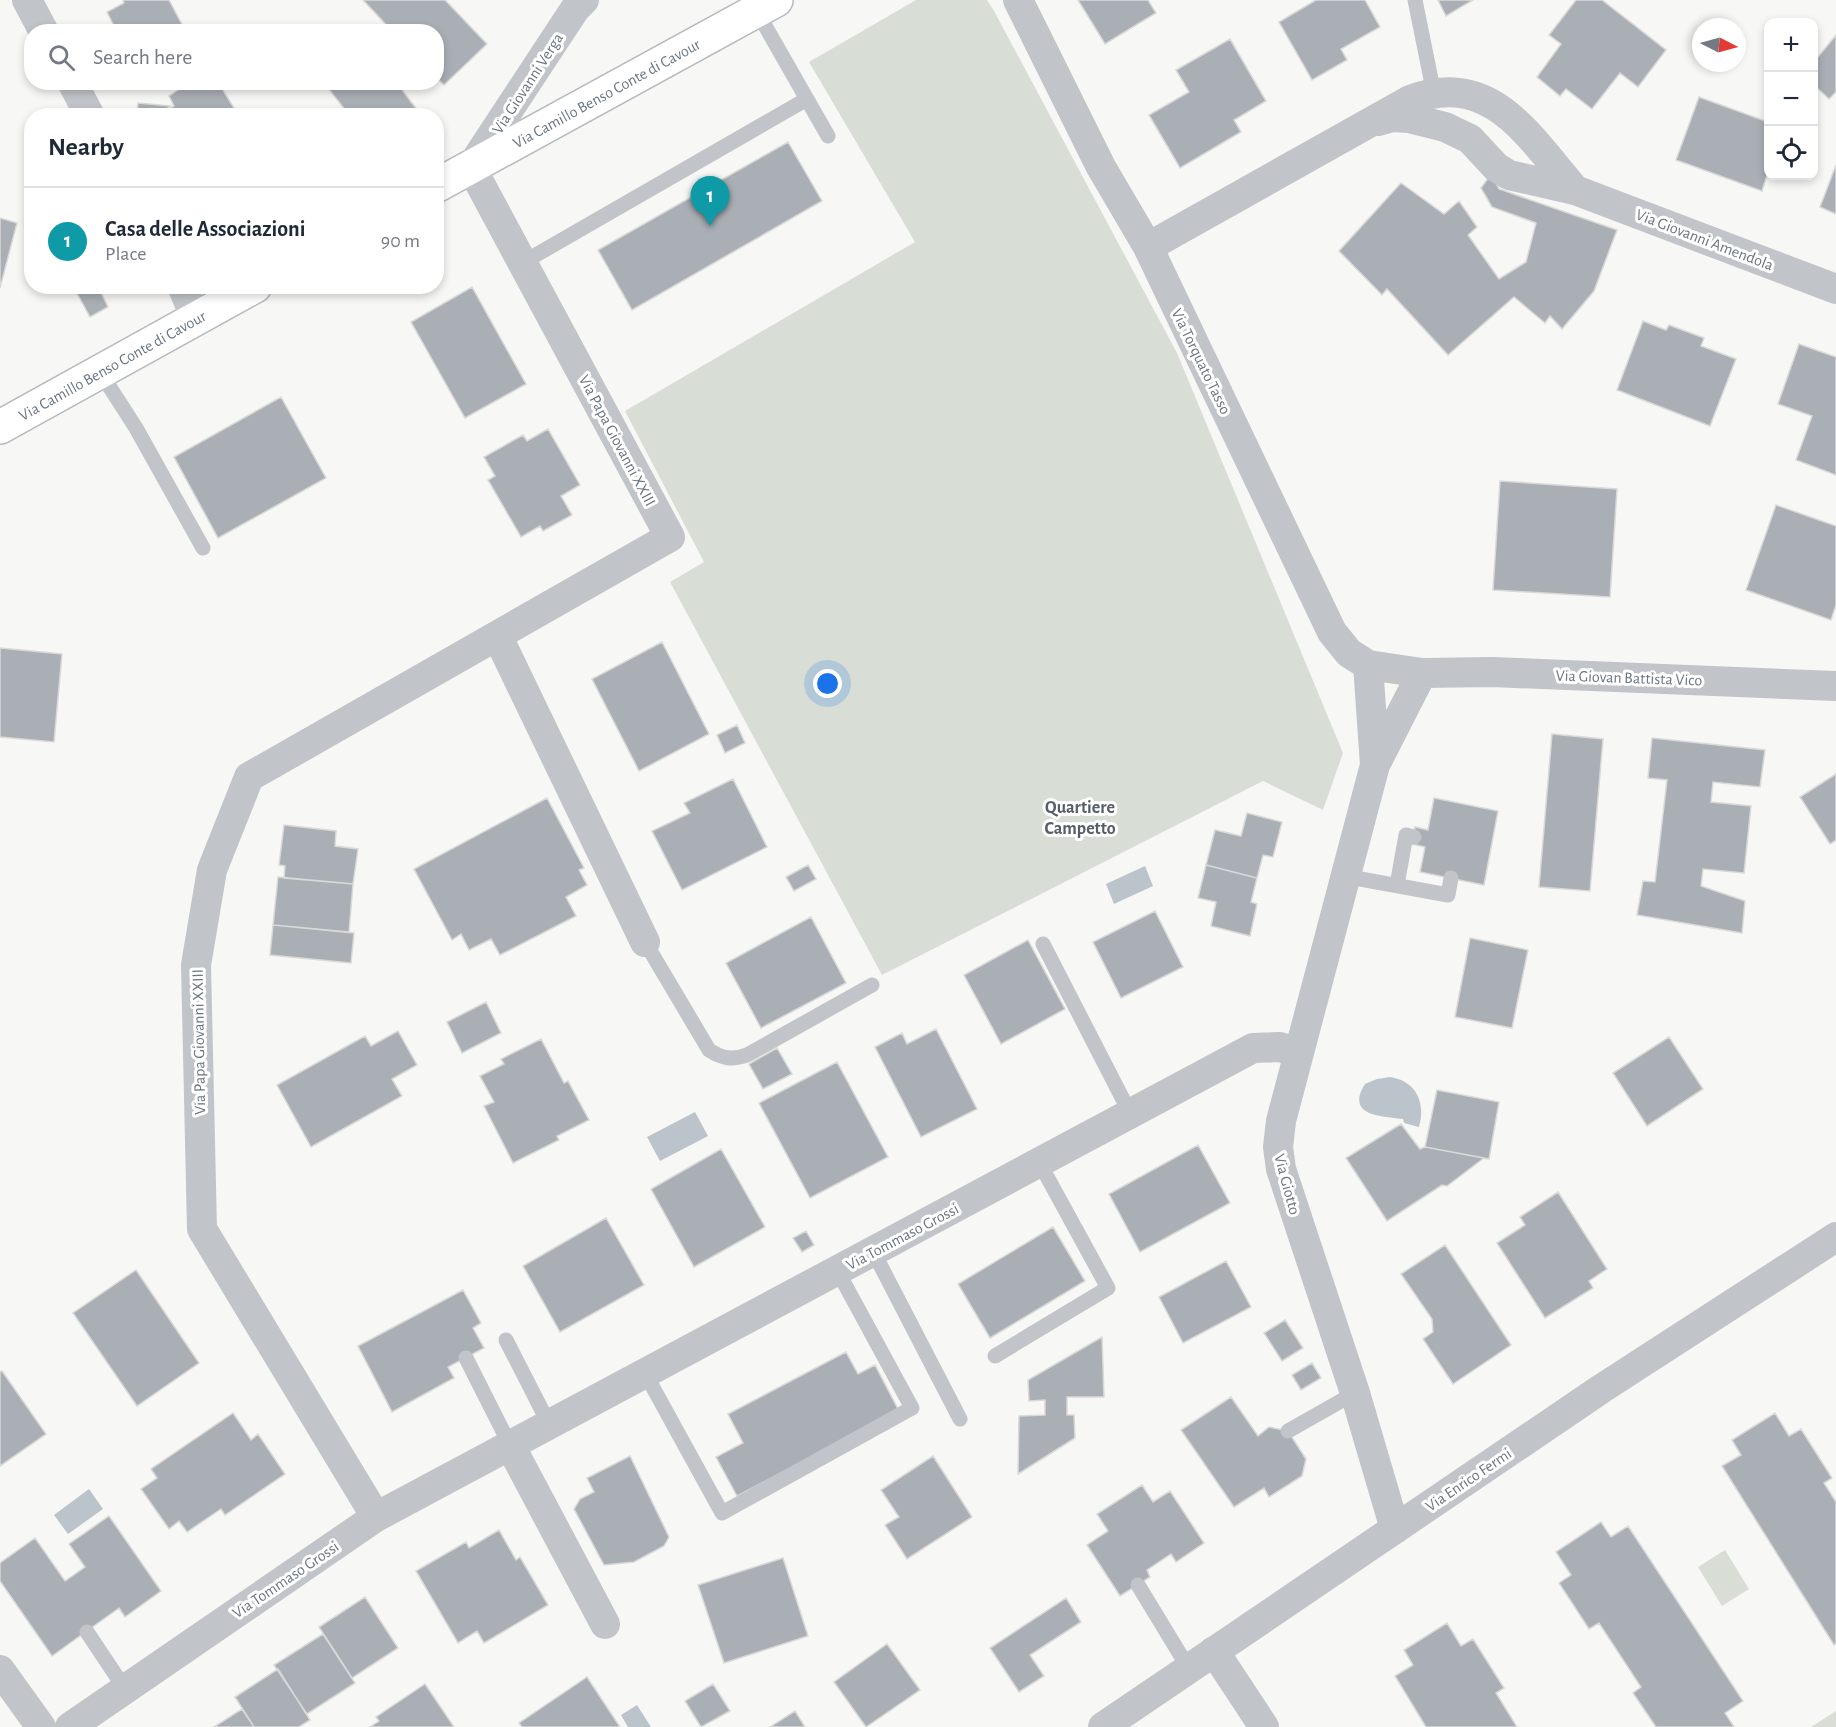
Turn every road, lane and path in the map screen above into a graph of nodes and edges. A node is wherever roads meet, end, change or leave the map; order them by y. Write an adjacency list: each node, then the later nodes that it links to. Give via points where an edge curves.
1 (27, 0): 6 (street)
2 (584, 0): 13 (street, Via Giovanni Verga)
3 (1018, 0): 16 (street, Via Torquato Tasso, via 1101,167)
4 (1415, 0): 8 (lane)
5 (766, 5): 9 (lane); 13 (main road, Via Camillo Benso Conte di Cavour)
6 (40, 24)
7 (76, 90): 10 (street)
8 (1434, 94): 11 (street, Via Giovanni Amendola, via 1410,100); 15 (street, Via Giovanni Amendola, via 1471,95 1489,100 1532,137)
9 (807, 99): 12 (lane); 17 (lane)
10 (86, 108)
11 (1372, 122): 15 (street, Via Giovanni Amendola, via 1392,117 1445,127 1470,139 1509,175); 16 (street, Via Giovanni Amendola)
12 (828, 136)
13 (471, 167): 14 (main road, Via Camillo Benso Conte di Cavour); 17 (street, Via Papa Giovanni XXIII)
14 (444, 182)
15 (1575, 190): 18 (street, Via Giovanni Amendola)
16 (1148, 247): 26 (street, Via Torquato Tasso, via 1332,632 1349,653)
17 (522, 262): 25 (street, Via Papa Giovanni XXIII, via 670,537)
18 (1836, 289)
19 (185, 294): 21 (street)
20 (241, 294): 21 (main road, Via Camillo Benso Conte di Cavour)
21 (196, 319): 22 (main road, Via Camillo Benso Conte di Cavour)
22 (100, 372): 23 (main road, Via Camillo Benso Conte di Cavour); 24 (lane)
23 (0, 427)
24 (203, 548)
25 (498, 637): 34 (street); 52 (street, Via Papa Giovanni XXIII, via 249,777 212,870 196,965 202,1229)
26 (1368, 665): 27 (street, Via Torquato Tasso); 29 (street, Via Giotto)
27 (1422, 673): 28 (street, Via Giovan Battista Vico, via 1492,672); 29 (street, Via Giotto)
28 (1836, 686)
29 (1376, 765): 31 (street, Via Giotto)
30 (1414, 837): 33 (lane, via 1406,835)
31 (1344, 876): 33 (lane); 37 (street, Via Giotto)
32 (1451, 878): 33 (lane, via 1448,895)
33 (1397, 885)
34 (645, 942): 36 (lane, via 709,1050 722,1058 747,1055)
35 (1043, 944): 38 (lane)
36 (872, 985)
37 (1298, 1053): 38 (street, Via Tommaso Grossi, via 1280,1047 1253,1048); 47 (street, Via Giotto, via 1281,1121 1281,1169)
38 (1130, 1113): 39 (street, Via Tommaso Grossi)
39 (1039, 1162): 41 (street, Via Tommaso Grossi); 44 (lane, via 1108,1288)
40 (1836, 1237): 53 (street, Via Enrico Fermi, via 1601,1389)
41 (873, 1251): 42 (street, Via Tommaso Grossi); 48 (lane)
42 (837, 1270): 46 (street, Via Tommaso Grossi); 46 (lane, via 912,1408 722,1513)
43 (506, 1340): 49 (lane)
44 (995, 1356)
45 (466, 1358): 51 (lane)
46 (645, 1373): 49 (street, Via Tommaso Grossi)
47 (1354, 1393): 50 (lane); 53 (street, Via Giotto)
48 (960, 1419)
49 (549, 1424): 51 (street, Via Tommaso Grossi)
50 (1288, 1431)
51 (510, 1445): 52 (street, Via Tommaso Grossi); 55 (street)
52 (376, 1517): 60 (street, Via Tommaso Grossi)
53 (1395, 1529): 57 (street, Via Enrico Fermi)
54 (1138, 1585): 58 (lane)
55 (605, 1624)
56 (87, 1632): 60 (lane)
57 (1214, 1652): 58 (street, Via Enrico Fermi); 64 (street)
58 (1189, 1669): 63 (street, Via Enrico Fermi)
59 (0, 1670): 61 (street)
60 (125, 1689): 62 (street, Via Tommaso Grossi)
61 (41, 1727)
62 (70, 1727)
63 (1103, 1727)
64 (1264, 1727)

